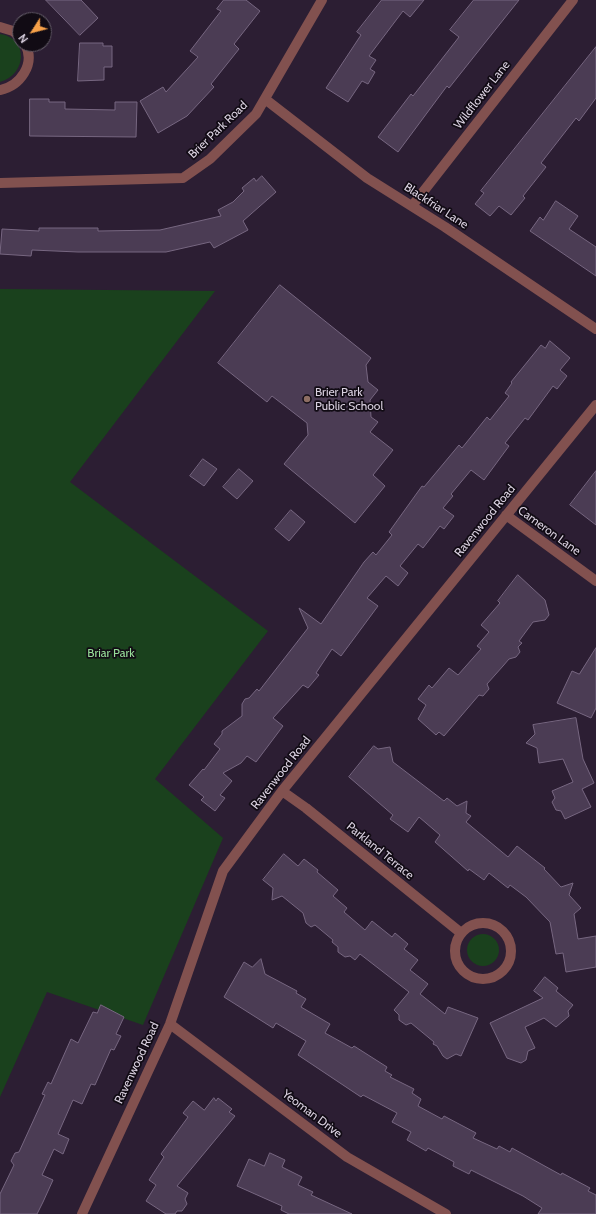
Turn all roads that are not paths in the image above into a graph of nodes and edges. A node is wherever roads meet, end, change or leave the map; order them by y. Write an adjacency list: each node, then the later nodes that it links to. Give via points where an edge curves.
1 (322, 0): 7 (street, Brier Park Road)
2 (572, 0): 9 (street, Wildflower Lane)
3 (0, 27): 4 (street)
4 (12, 32)
5 (27, 52): 6 (street, via 27,67 23,76 16,84)
6 (0, 90)
7 (265, 100): 8 (street, Brier Park Road, via 256,114 215,154 183,178); 9 (street, Blackfriar Lane, via 367,178)
8 (0, 183)
9 (412, 206): 10 (street, Blackfriar Lane)
10 (596, 329)
11 (596, 405): 12 (street, Ravenwood Road)
12 (506, 516): 13 (street, Cameron Lane); 14 (street, Ravenwood Road)
13 (596, 581)
14 (282, 791): 15 (street, Parkland Terrace); 16 (street, Ravenwood Road, via 223,871)
15 (461, 934): 15 (street, via 456,941 455,950 458,962 466,973 482,979 499,974 505,968 511,950 504,932 496,926 477,923)
16 (170, 1024): 17 (street, Ravenwood Road); 18 (street, Yeoman Drive, via 347,1156)
17 (82, 1214)
18 (446, 1214)

